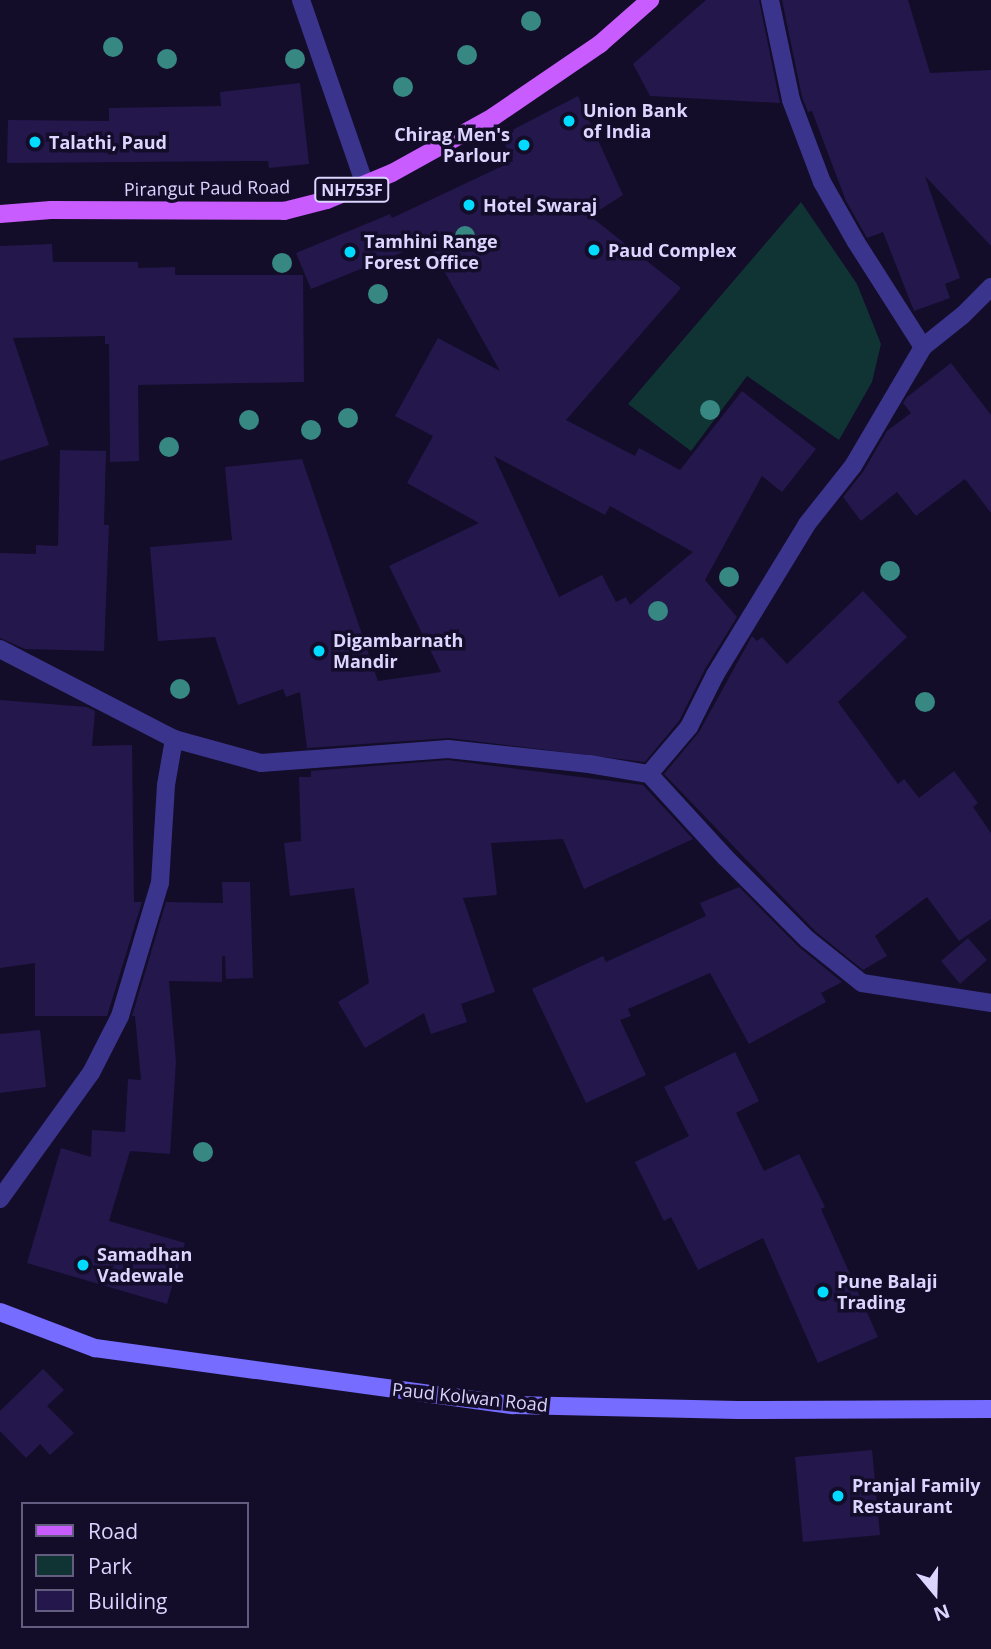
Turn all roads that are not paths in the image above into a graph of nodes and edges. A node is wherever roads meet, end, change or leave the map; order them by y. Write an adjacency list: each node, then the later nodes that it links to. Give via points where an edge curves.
1 (301, 0): 4 (street)
2 (650, 0): 4 (main road, Pirangut Paud Road / NH753F, via 600,44 493,117)
3 (770, 0): 7 (street, via 791,100 822,182)
4 (365, 185): 5 (main road, Pirangut Paud Road / NH753F, via 327,201 284,211)
5 (0, 214)
6 (991, 287): 7 (street)
7 (923, 347): 10 (street, via 853,466 807,524 715,675 689,727)
8 (0, 649): 9 (street)
9 (174, 739): 10 (street, via 261,763 448,749); 12 (street, via 166,785 160,883 120,1016 91,1073)
10 (649, 774): 11 (street, via 761,894 862,983)
11 (991, 1003)
12 (0, 1199)
13 (0, 1312): 14 (main road, Paud Kolwan Road, via 95,1348 513,1405)
14 (991, 1409)

